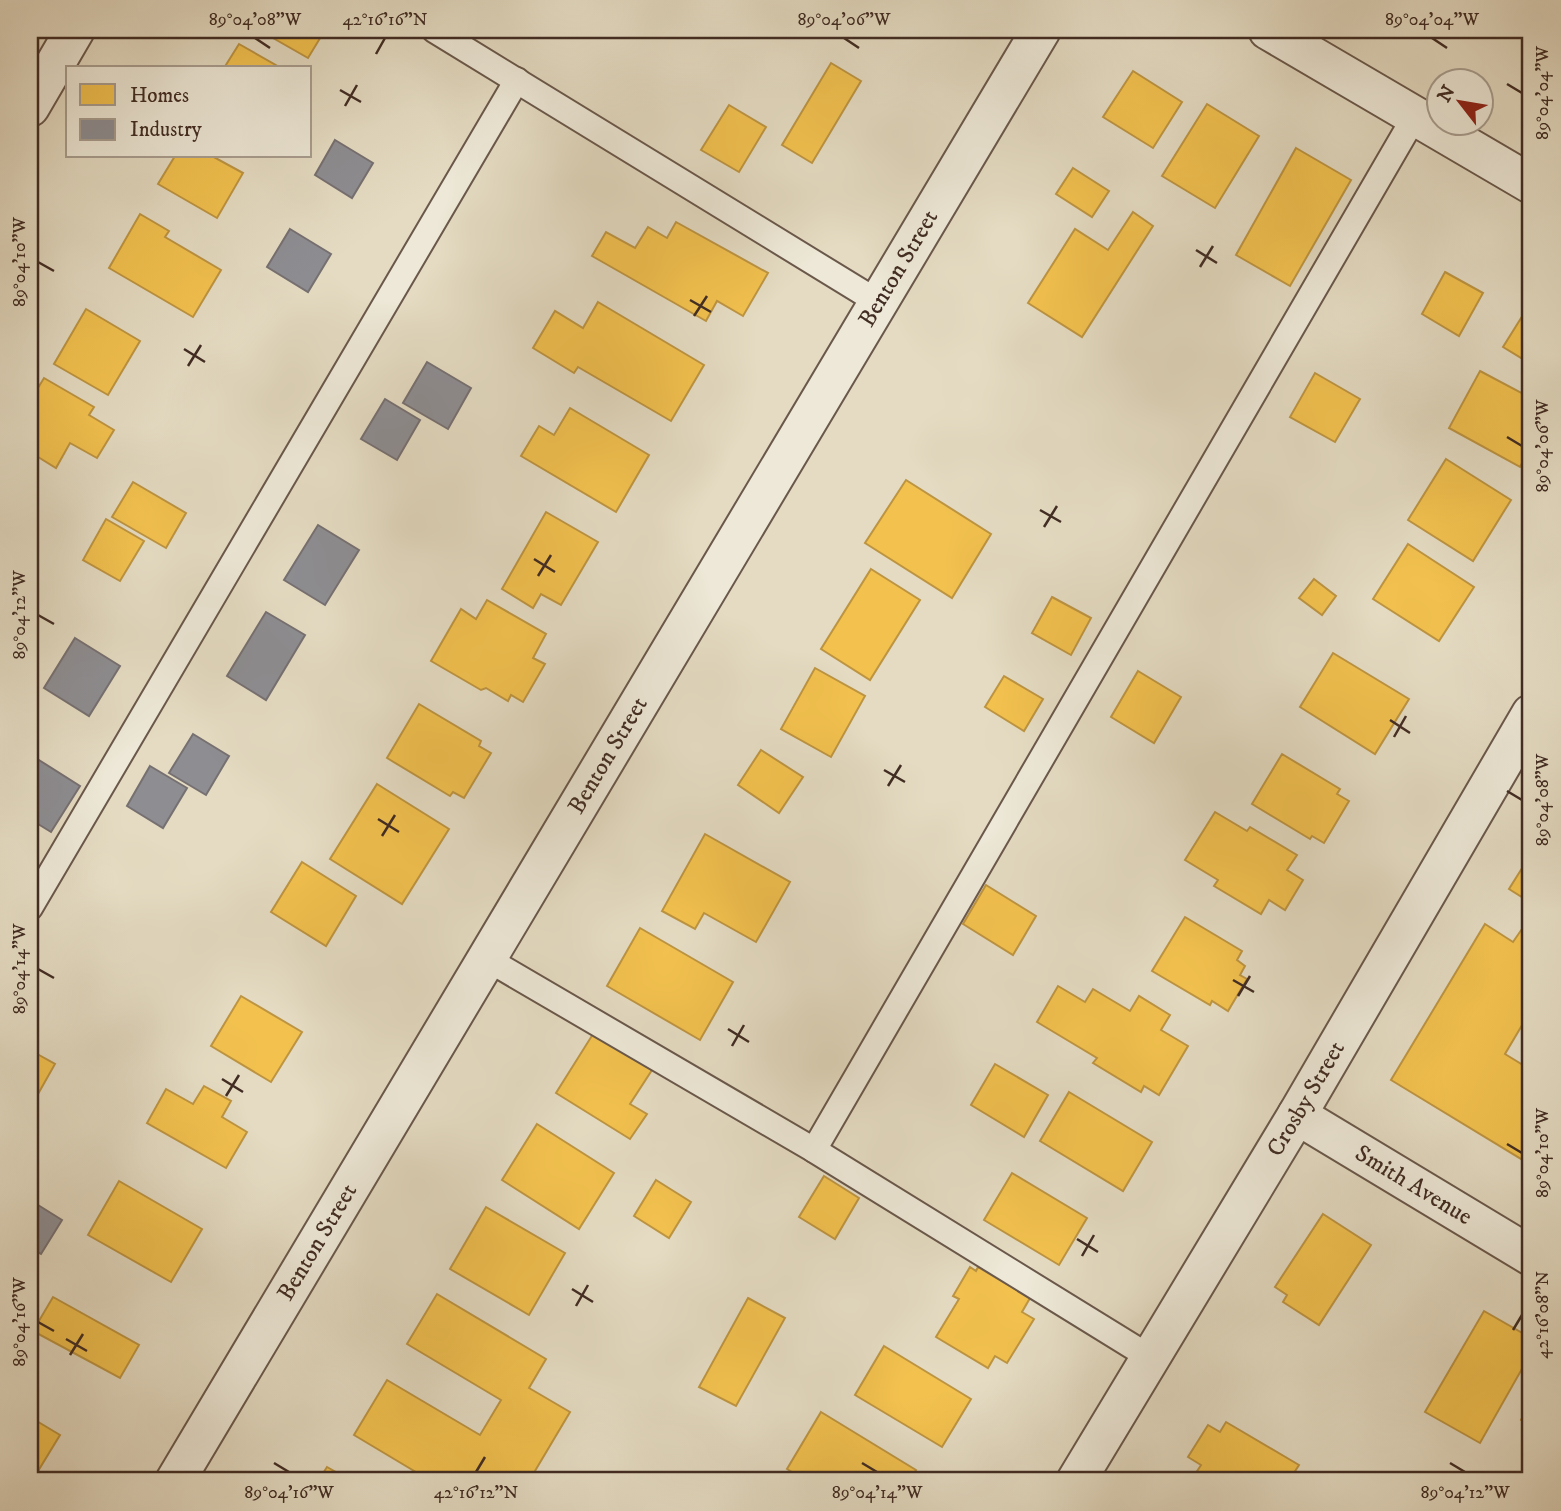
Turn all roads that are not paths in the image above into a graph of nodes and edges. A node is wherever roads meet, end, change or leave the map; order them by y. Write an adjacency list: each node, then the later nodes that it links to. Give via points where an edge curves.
1 (75, 30): 6 (street)
2 (434, 30): 5 (lane)
3 (1041, 30): 9 (street, Benton Street)
4 (1268, 30): 7 (street)
5 (517, 80): 9 (lane); 11 (lane)
6 (30, 107)
7 (1415, 116): 8 (street); 14 (lane)
8 (1531, 184)
9 (878, 302): 12 (street, Benton Street)
10 (1531, 714): 13 (street, Crosby Street)
11 (30, 908)
12 (487, 959): 14 (lane); 17 (street, Benton Street)
13 (1297, 1115): 15 (street, Smith Avenue); 16 (street, Crosby Street)
14 (814, 1150): 16 (lane)
15 (1531, 1256)
16 (1151, 1358): 18 (street, Crosby Street)
17 (175, 1481)
18 (1076, 1481)

